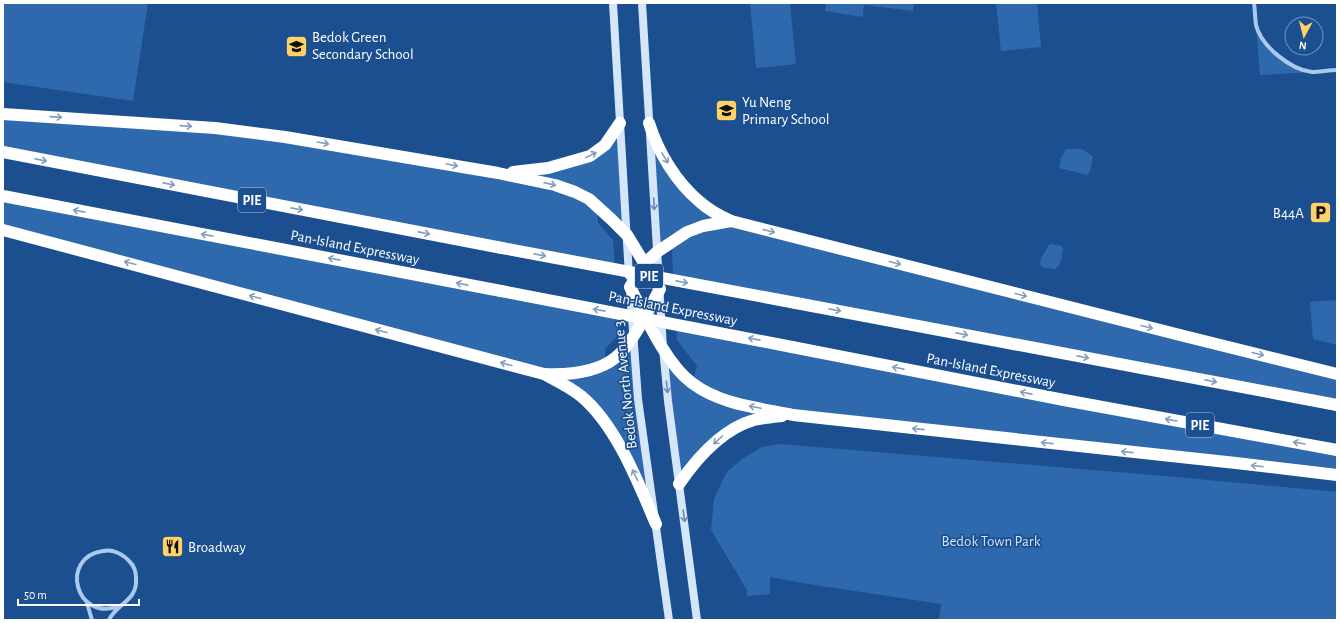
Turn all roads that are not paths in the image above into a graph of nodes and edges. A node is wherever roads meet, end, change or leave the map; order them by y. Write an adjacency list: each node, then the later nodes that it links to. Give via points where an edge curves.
1 (613, 3): 6 (main road, Bedok North Avenue 3)
2 (642, 3): 7 (main road)
3 (1254, 3): 4 (street, via 1258,31 1280,58 1296,67 1313,72)
4 (1337, 70)
5 (3, 114): 9 (highway, one-way to 9, via 231,130)
6 (620, 123): 9 (highway, one-way to 6, via 548,168 590,156 605,145); 13 (main road, Bedok North Avenue 3)
7 (649, 123): 11 (highway, one-way to 11, via 662,155 690,193 705,206); 14 (main road, one-way to 14)
8 (3, 152): 23 (highway, Pan-Island Expressway / PIE, one-way to 23, bridge)
9 (498, 173): 13 (highway, one-way to 13, via 556,185 580,194 597,205)
10 (3, 196): 25 (highway, Pan-Island Expressway / PIE, one-way to 10, bridge)
11 (732, 221): 14 (highway, via 696,228); 22 (highway, one-way to 22)
12 (3, 230): 21 (highway, one-way to 12)
13 (627, 235): 15 (highway); 16 (main road, Bedok North Avenue 3)
14 (657, 252): 15 (highway); 17 (main road)
15 (645, 263): 16 (highway); 17 (highway)
16 (630, 287): 18 (highway); 19 (main road, Bedok North Avenue 3)
17 (660, 289): 18 (highway); 20 (main road)
18 (645, 316): 19 (highway); 20 (highway)
19 (633, 336): 21 (highway, via 621,353 603,365 580,372); 28 (main road, Bedok North Avenue 3, via 638,399)
20 (663, 348): 24 (highway, one-way to 20, via 735,403 707,392 691,383); 27 (main road, one-way to 27)
21 (544, 374): 28 (highway, one-way to 21, via 631,468 604,421 576,392)
22 (1337, 374)
23 (1337, 405)
24 (793, 415): 26 (highway, one-way to 24); 27 (highway, one-way to 27, via 754,420 734,428 695,463)
25 (1337, 450)
26 (1337, 476)
27 (679, 484): 34 (main road, one-way to 34)
28 (656, 524): 33 (main road, Bedok North Avenue 3)
29 (83, 599): 30 (street, via 90,605 102,609); 30 (street, via 77,581 80,565 93,553 111,551 127,558 136,573 134,591 128,601); 31 (street, via 89,607)
30 (120, 606): 32 (street)
31 (92, 620)
32 (109, 620)
33 (669, 620)
34 (697, 620)

